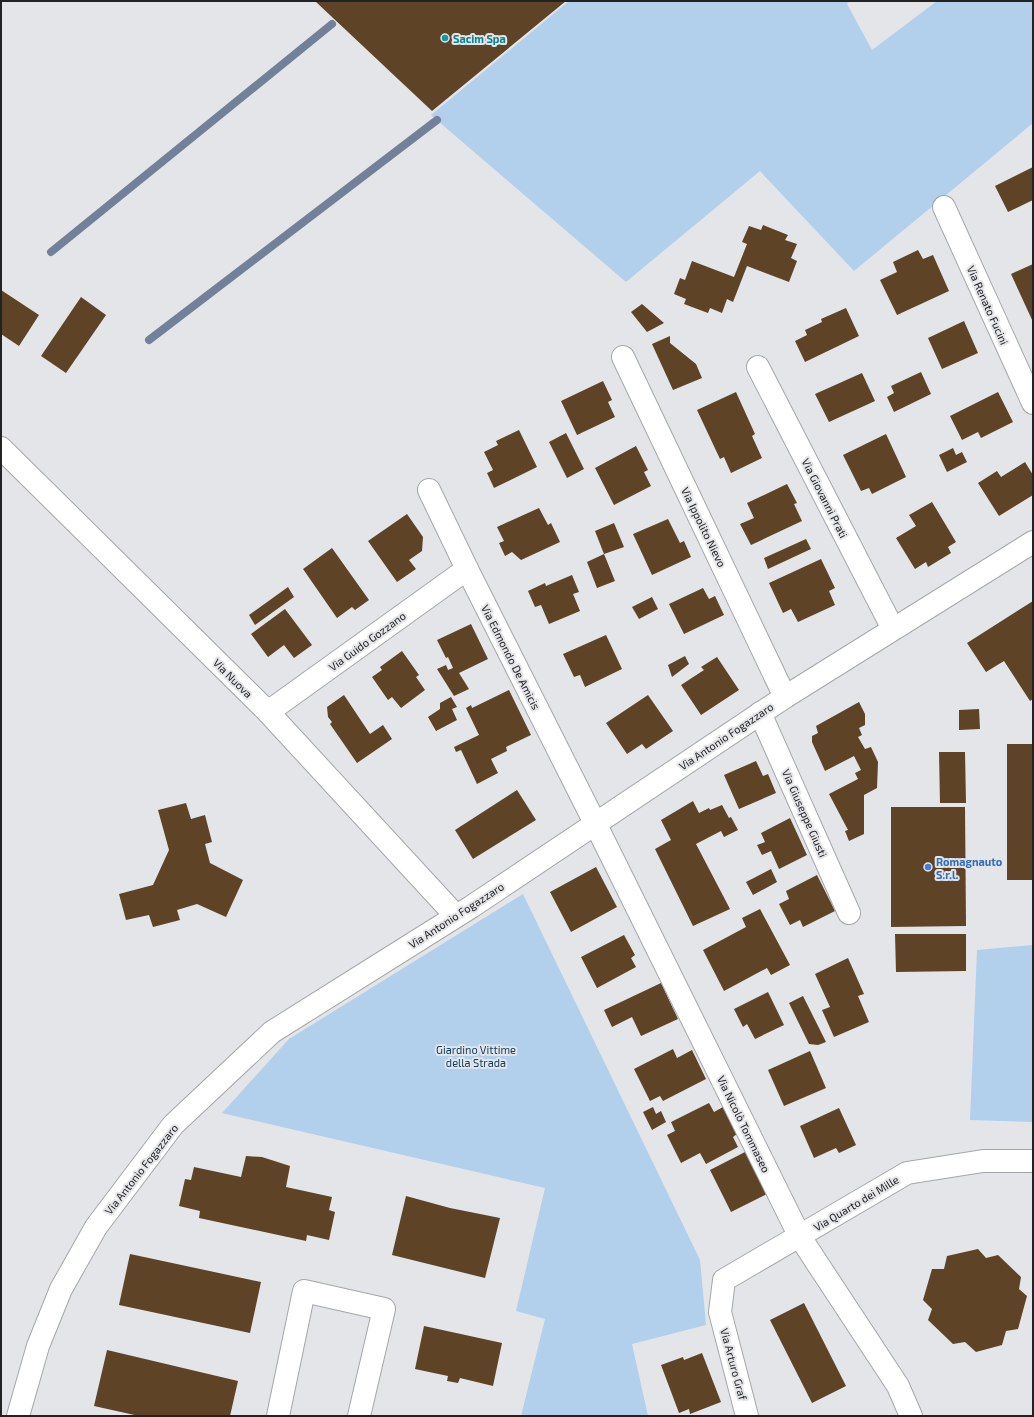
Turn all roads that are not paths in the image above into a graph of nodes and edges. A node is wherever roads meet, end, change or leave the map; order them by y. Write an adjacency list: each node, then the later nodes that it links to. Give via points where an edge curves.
1 (944, 207): 4 (street, Via Renato Fucini)
2 (622, 357): 10 (street, Via Ippolito Nievo)
3 (758, 367): 9 (street, Via Giovanni Prati)
4 (1033, 403)
5 (1, 448): 11 (street, Via Nuova)
6 (429, 490): 8 (street, Via Edmondo De Amicis)
7 (1033, 542): 9 (street, Via Antonio Fogazzaro)
8 (467, 569): 11 (street, Via Guido Gozzano); 13 (street, Via Edmondo De Amicis)
9 (892, 629): 10 (street, Via Antonio Fogazzaro)
10 (785, 697): 12 (street, Via Antonio Fogazzaro)
11 (268, 712): 15 (street, Via Nuova)
12 (760, 713): 13 (street, Via Antonio Fogazzaro); 14 (street, Via Giuseppe Giusti)
13 (595, 823): 15 (street, Via Antonio Fogazzaro); 17 (street, Via Nicolò Tommaseo)
14 (849, 912)
15 (456, 916): 19 (street, Via Antonio Fogazzaro, via 272,1032 173,1125 96,1227 61,1289 38,1346)
16 (1033, 1161): 17 (street, Via Quarto dei Mille, via 983,1160 907,1173)
17 (800, 1237): 18 (street, Via Quarto dei Mille, via 724,1280); 23 (street, Via Nicolò Tommaseo, via 898,1386)
18 (720, 1312): 22 (street, Via Arturo Graf)
19 (18, 1416)
20 (278, 1416): 21 (street, via 304,1291 384,1310)
21 (359, 1416)
22 (747, 1416)
23 (911, 1416)

